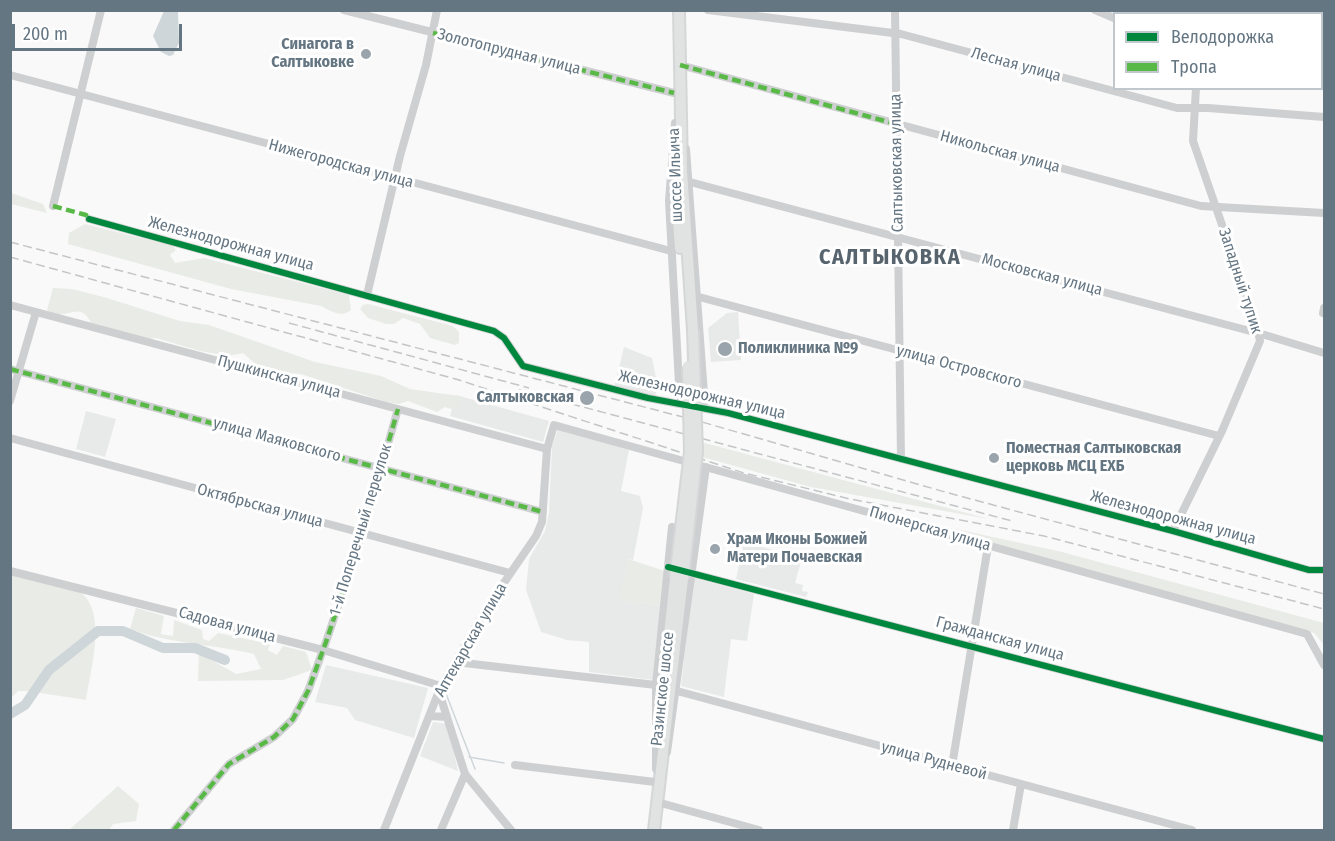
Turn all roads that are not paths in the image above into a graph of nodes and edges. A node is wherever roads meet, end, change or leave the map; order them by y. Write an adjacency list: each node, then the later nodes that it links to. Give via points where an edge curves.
1 (101, 10): 15 (street)
2 (344, 10): 9 (street, Золотопрудная улица)
3 (437, 10): 9 (street)
4 (708, 10): 10 (street, Лесная улица)
5 (895, 10): 10 (street, Салтыковская улица)
6 (1095, 10): 8 (street)
7 (679, 15): 11 (main road, шоссе Ильича); 14 (main road, шоссе Ильича)
8 (1113, 18)
9 (433, 33): 14 (street, Золотопрудная улица); 20 (street)
10 (895, 33): 16 (street, Лесная улица, via 1163,105); 19 (street, Салтыковская улица)
11 (680, 65): 17 (main road, шоссе Ильича); 19 (street, Никольская улица)
12 (10, 75): 15 (street, Нижегородская улица)
13 (1196, 90): 16 (street, Западный тупик)
14 (674, 93): 17 (main road, шоссе Ильича)
15 (81, 94): 20 (street, Нижегородская улица); 22 (street)
16 (1194, 108): 18 (street, Лесная улица); 23 (street, Западный тупик, via 1193,141)
17 (678, 112): 21 (street); 27 (street, via 670,174); 59 (main road, шоссе Ильича, bridge, via 677,209 689,330 690,452)
18 (1324, 117)
19 (896, 124): 23 (street, Никольская улица, via 1201,206); 26 (street, Салтыковская улица)
20 (394, 178): 27 (street, Нижегородская улица); 28 (street)
21 (690, 182): 26 (street, Московская улица); 29 (street)
22 (53, 206)
23 (1216, 206): 24 (street, Никольская улица); 32 (street, Западный тупик)
24 (1324, 213)
25 (89, 219): 28 (street, Железнодорожная улица)
26 (898, 236): 32 (street, Московская улица); 33 (street, Салтыковская улица)
27 (671, 251): 37 (street)
28 (367, 295): 39 (street, Железнодорожная улица, via 494,331 504,338 523,366 648,398)
29 (699, 297): 33 (street, улица Островского); 36 (street)
30 (10, 305): 31 (street, Пушкинская улица)
31 (36, 312): 35 (street); 41 (street, Пушкинская улица)
32 (1259, 333): 34 (street, Московская улица); 42 (street, Западный тупик, via 1259,347)
33 (899, 351): 42 (street, улица Островского); 45 (street, Салтыковская улица)
34 (1324, 353)
35 (15, 370): 38 (street); 48 (street, улица Маяковского)
36 (704, 376): 37 (street, via 693,388 683,385); 40 (street)
37 (678, 378): 39 (street)
38 (10, 401)
39 (680, 402): 40 (street, Железнодорожная улица)
40 (705, 407): 45 (street, Железнодорожная улица)
41 (398, 409): 44 (street, Пушкинская улица); 48 (street, 1-й Поперечный переулок)
42 (1219, 436): 51 (street, Западный тупик)
43 (10, 438): 52 (street, Октябрьская улица)
44 (547, 449): 46 (street, Пионерская улица, via 554,425); 50 (street, Аптекарская улица)
45 (901, 459): 51 (street, Железнодорожная улица)
46 (693, 464): 47 (street, Пионерская улица); 49 (street)
47 (705, 467): 49 (street); 54 (street, Пионерская улица)
48 (382, 468): 50 (street, улица Маяковского); 52 (street, 1-й Поперечный переулок)
49 (700, 509): 53 (street)
50 (543, 512): 58 (street, Аптекарская улица, via 536,536)
51 (1173, 531): 56 (street, Железнодорожная улица, via 1309,570)
52 (363, 533): 58 (street, Октябрьская улица); 61 (street, 1-й Поперечный переулок)
53 (697, 533): 55 (street, via 672,527); 59 (street)
54 (988, 546): 60 (street); 62 (street, Пионерская улица, via 1307,634)
55 (668, 567): 59 (street, Гражданская улица); 65 (street)
56 (1324, 570)
57 (10, 571): 61 (street, Садовая улица)
58 (510, 573): 63 (street, Аптекарская улица)
59 (683, 577): 60 (street, Гражданская улица); 67 (street); 73 (main road, Разинское шоссе)
60 (972, 646): 70 (street, Гражданская улица); 72 (street)
61 (323, 650): 66 (street, Садовая улица); 78 (street, 1-й Поперечный переулок, via 293,719 274,737 229,764)
62 (1322, 654): 64 (street, Пионерская улица)
63 (455, 662): 65 (street); 66 (street, Аптекарская улица)
64 (1324, 664)
65 (656, 685): 73 (street)
66 (440, 689): 68 (street, Аптекарская улица); 69 (street)
67 (677, 691): 72 (street, улица Рудневой); 73 (street, via 672,729)
68 (429, 716): 69 (street); 79 (street, Аптекарская улица)
69 (447, 717): 74 (street)
70 (1324, 739)
71 (515, 765): 75 (street)
72 (952, 766): 76 (street, улица Рудневой)
73 (659, 769): 75 (main road, Разинское шоссе); 77 (main road, Разинское шоссе)
74 (465, 774): 80 (street); 81 (street)
75 (655, 782): 77 (main road, Разинское шоссе)
76 (1021, 784): 84 (street); 85 (street, улица Рудневой)
77 (657, 801): 82 (main road, Разинское шоссе); 83 (street)
78 (179, 829)
79 (384, 831)
80 (441, 831)
81 (511, 831)
82 (654, 831)
83 (759, 831)
84 (1013, 831)
85 (1192, 831)

